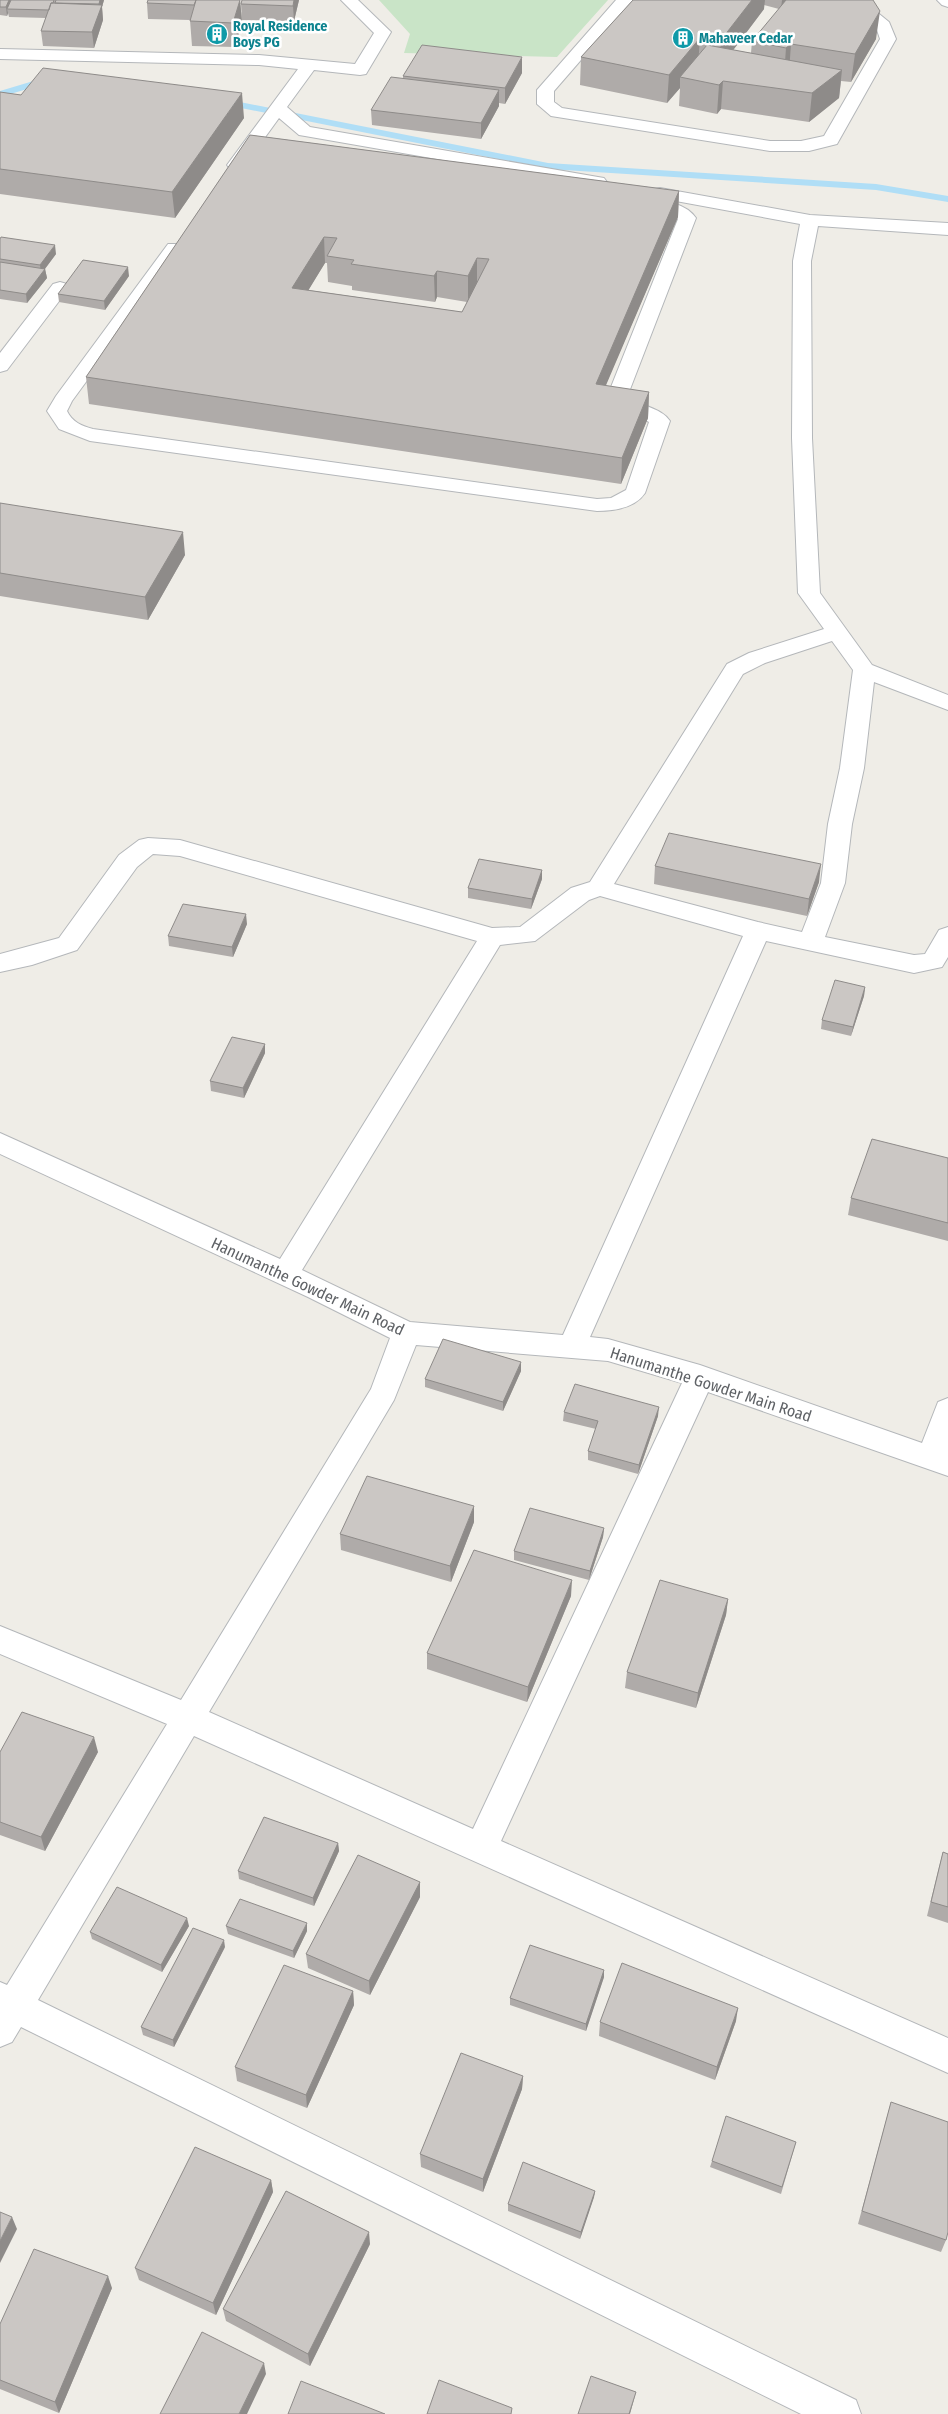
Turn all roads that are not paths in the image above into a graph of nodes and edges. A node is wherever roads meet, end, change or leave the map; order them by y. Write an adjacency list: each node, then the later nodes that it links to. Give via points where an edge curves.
1 (349, 0): 5 (street, via 383,32 360,70)
2 (625, 0): 3 (street, via 546,90 546,104 558,112 770,146 798,147 816,146 831,140 888,39 882,25)
3 (852, 0)
4 (0, 54): 5 (street, via 260,60)
5 (309, 65): 6 (street)
6 (278, 108): 7 (street); 12 (street, via 306,131)
7 (249, 147): 8 (street); 9 (street)
8 (268, 150)
9 (226, 179)
10 (502, 184): 12 (street)
11 (636, 189): 13 (street)
12 (615, 195): 15 (street, via 684,213 687,218 619,392 628,405 653,414 660,421 635,493 613,505 587,504 73,430 60,421 57,412 63,400)
13 (810, 220): 14 (street); 18 (street, via 802,262 802,438 809,593)
14 (948, 228)
15 (185, 234)
16 (60, 288): 17 (street)
17 (0, 366)
18 (836, 632): 19 (street); 21 (street, via 735,668)
19 (864, 670): 20 (street); 25 (street, via 852,768 832,883)
20 (948, 703)
21 (599, 888): 22 (street); 24 (street, via 580,894 526,935)
22 (758, 931): 25 (street); 30 (street)
23 (948, 936): 25 (street, via 934,961 914,964)
24 (492, 937): 26 (street, via 180,848 148,846 128,860 68,944); 28 (street)
25 (810, 941)
26 (0, 963)
27 (0, 1143): 28 (street, Hanumanthe Gowder Main Road)
28 (285, 1274): 29 (street, Hanumanthe Gowder Main Road)
29 (406, 1333): 30 (street, Hanumanthe Gowder Main Road); 35 (street, via 384,1392)
30 (572, 1346): 31 (street, Hanumanthe Gowder Main Road, via 608,1350)
31 (700, 1377): 33 (street, Hanumanthe Gowder Main Road); 36 (street)
32 (948, 1410): 33 (street)
33 (940, 1461)
34 (0, 1640): 35 (street)
35 (188, 1718): 36 (street); 37 (street)
36 (481, 1848): 38 (street)
37 (5, 2011): 39 (street)
38 (948, 2056)
39 (842, 2414)

